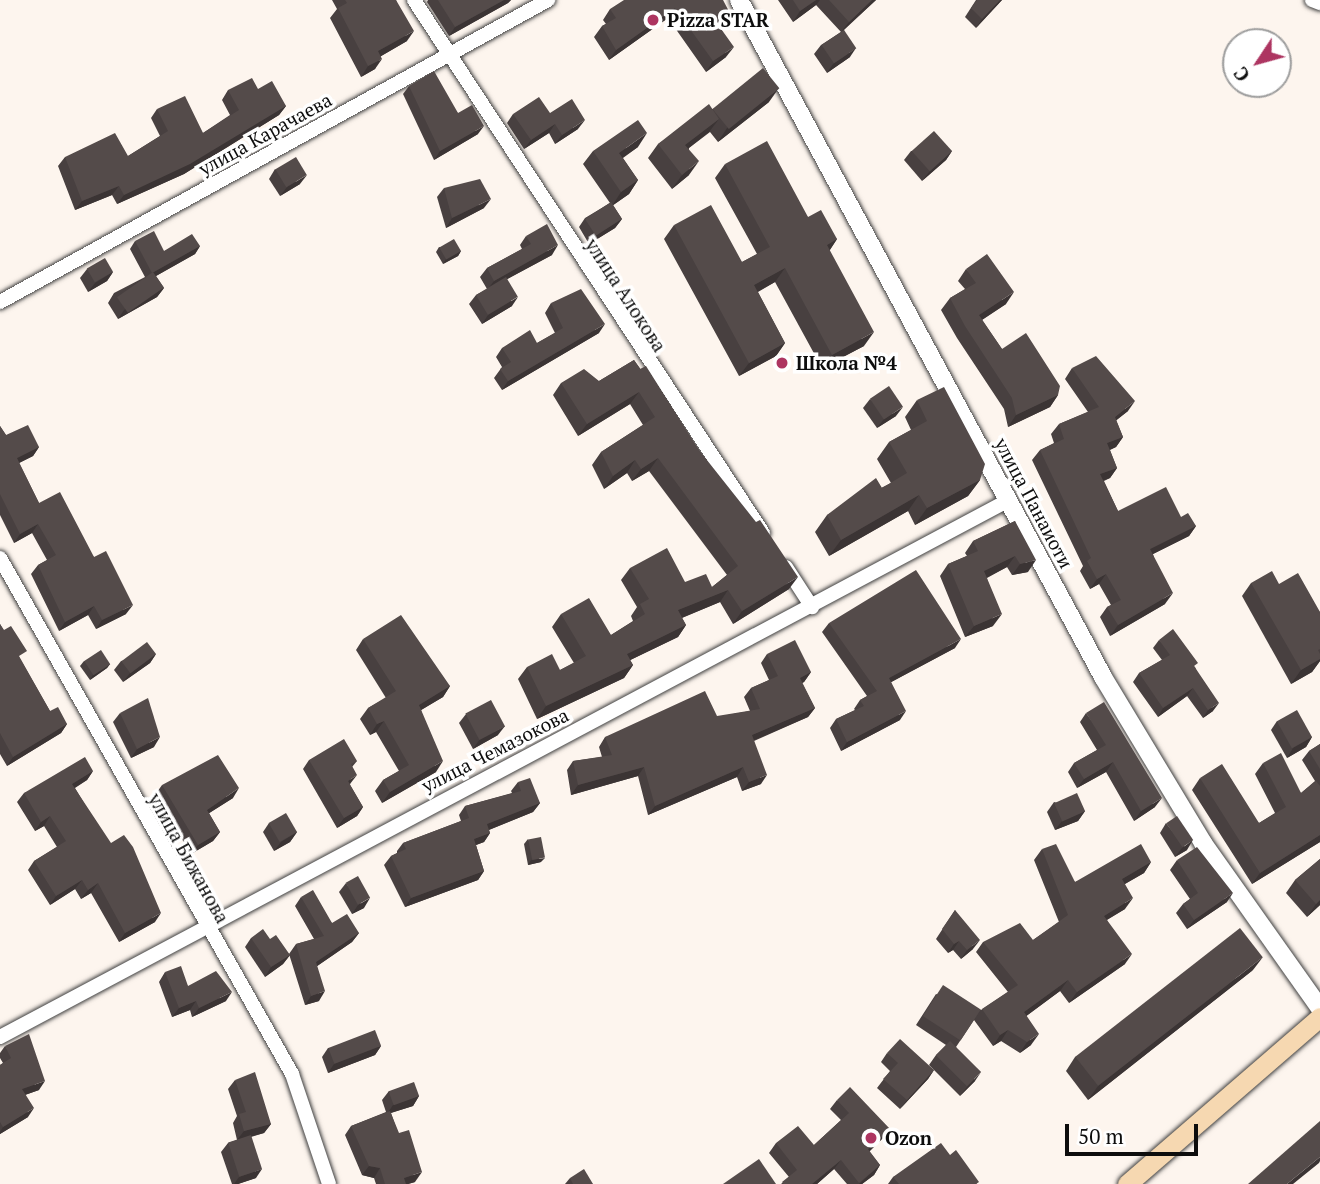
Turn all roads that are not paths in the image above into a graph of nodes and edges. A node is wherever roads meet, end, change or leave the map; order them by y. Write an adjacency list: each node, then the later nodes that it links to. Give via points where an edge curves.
1 (414, 0): 6 (street, улица Алокова)
2 (548, 0): 6 (street, улица Карачаева)
3 (738, 0): 8 (street, улица Панаиоти)
4 (1312, 0): 5 (street)
5 (1320, 3)
6 (446, 56): 7 (street, улица Карачаева); 10 (street, улица Алокова)
7 (0, 302)
8 (1009, 500): 10 (street, улица Чемазокова); 12 (street, улица Панаиоти, via 1103,677 1203,843)
9 (0, 558): 11 (street, улица Бижанова)
10 (812, 607): 11 (street, улица Чемазокова)
11 (204, 924): 14 (street, улица Чемазокова); 15 (street, улица Бижанова, via 292,1074)
12 (1320, 1008)
13 (1320, 1017): 16 (main road)
14 (0, 1037)
15 (329, 1184)
16 (1127, 1184)

